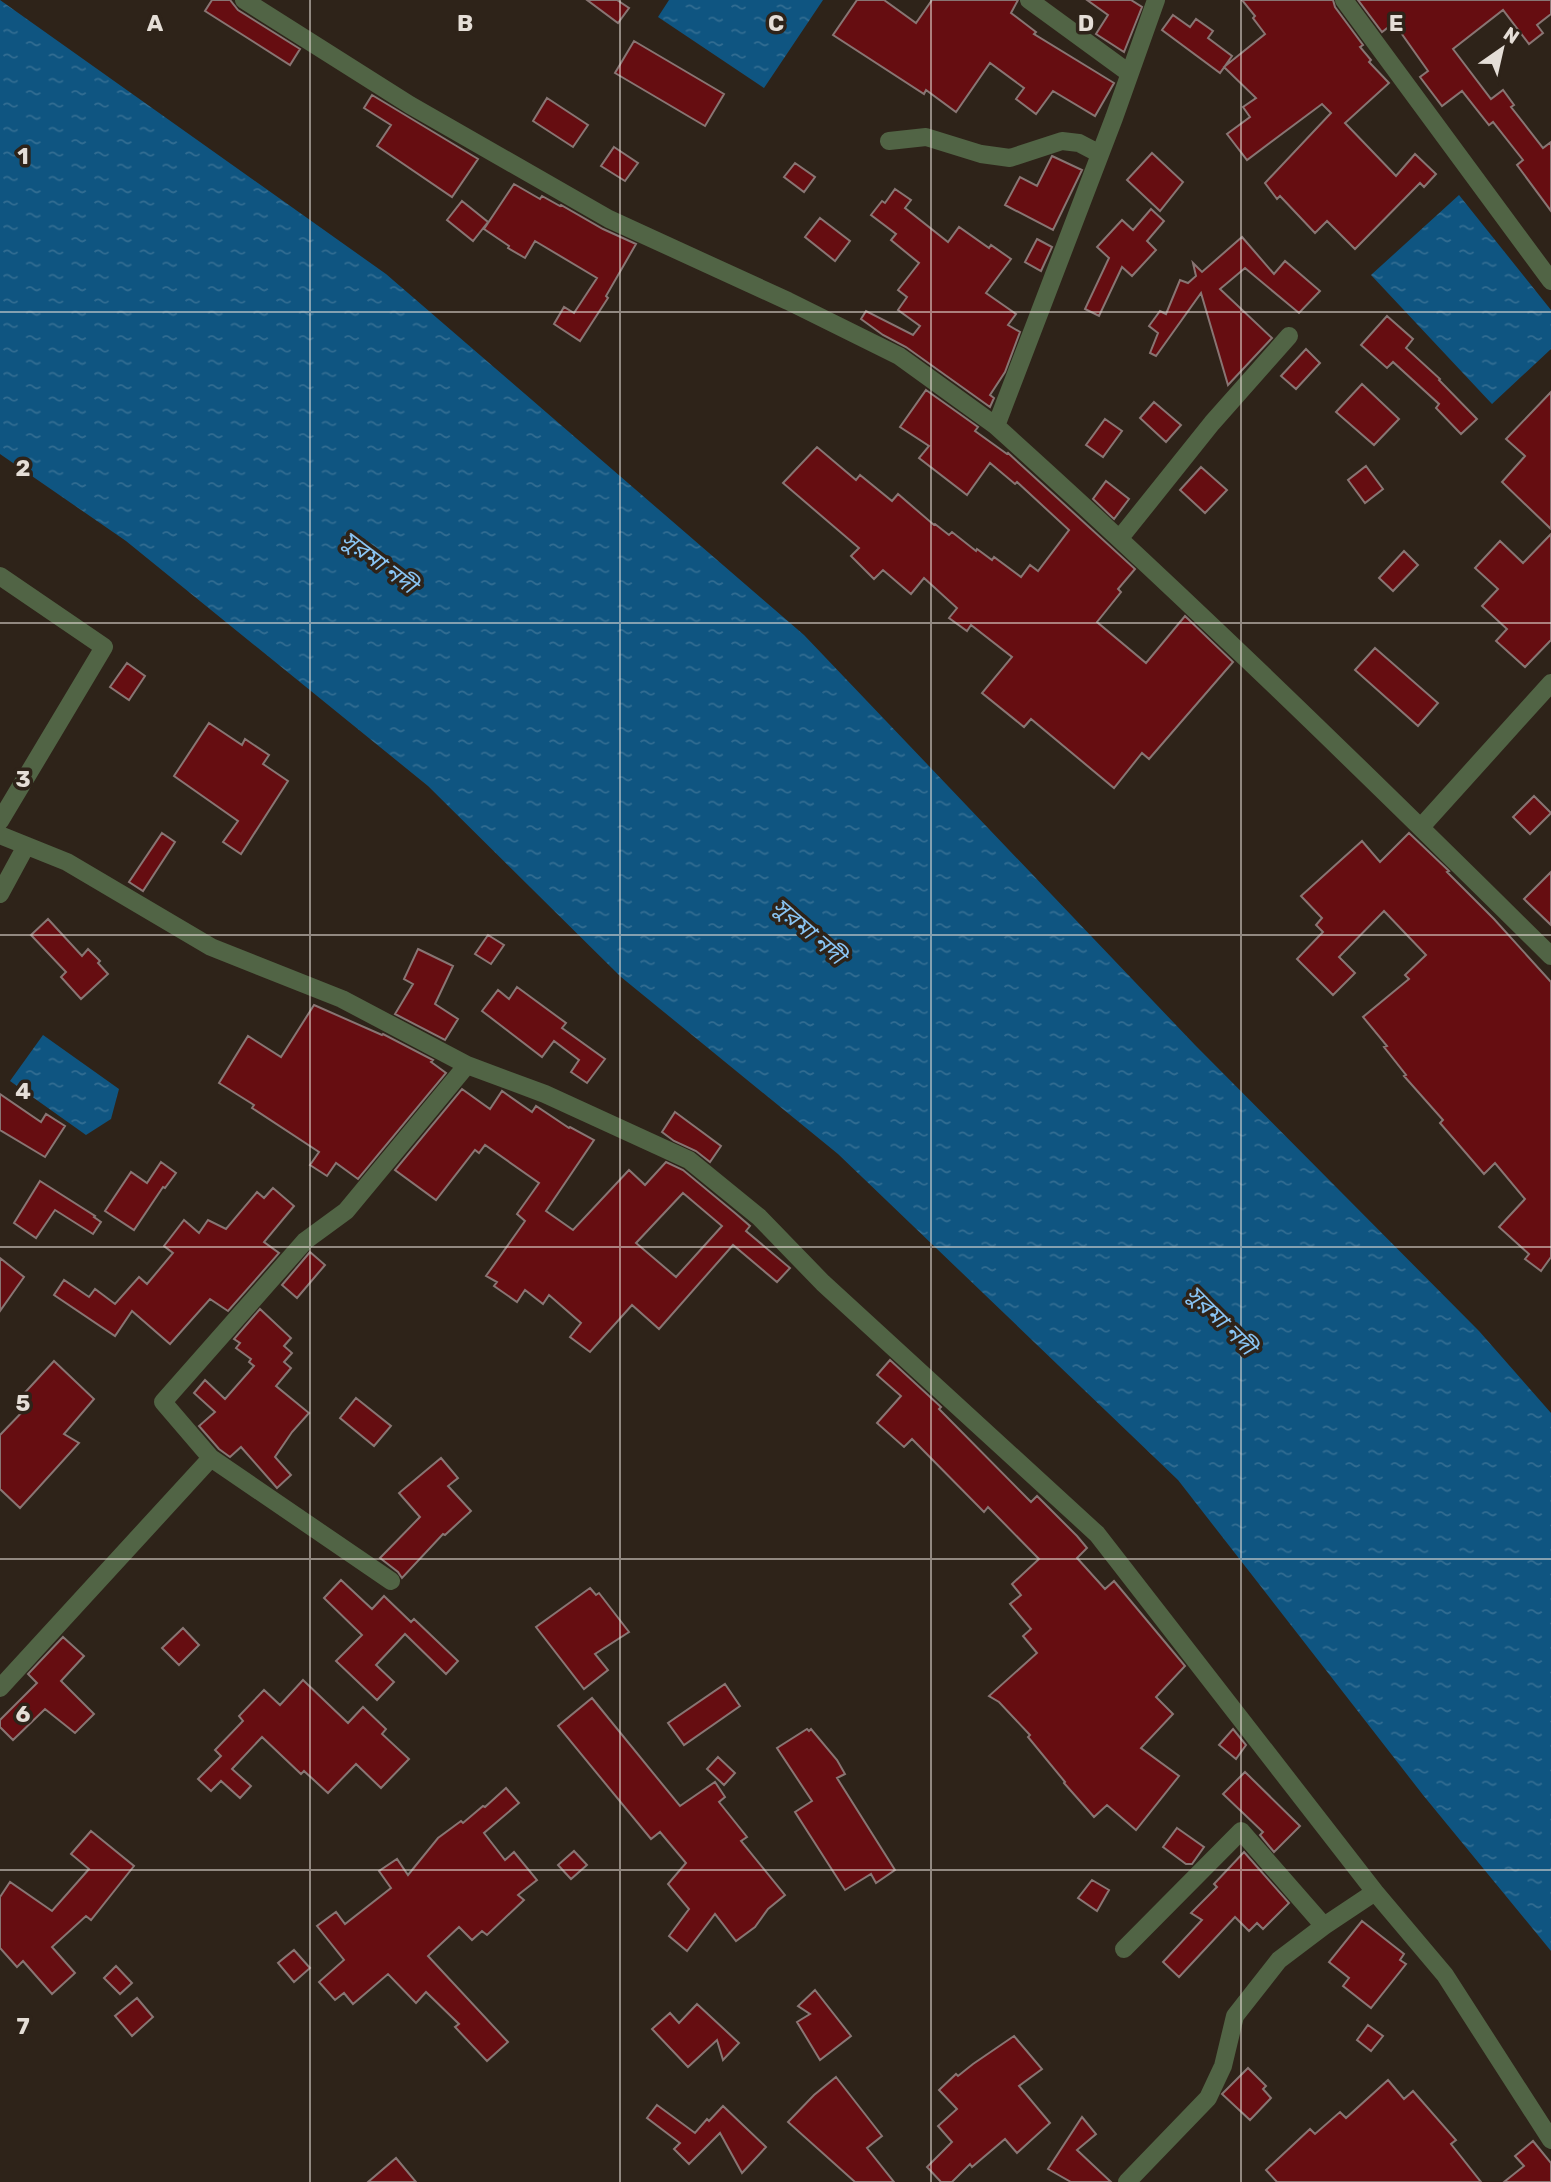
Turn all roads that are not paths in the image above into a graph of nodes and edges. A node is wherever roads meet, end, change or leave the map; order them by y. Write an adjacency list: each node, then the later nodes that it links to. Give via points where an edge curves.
1 (244, 0): 10 (street, via 410,106 609,219 899,356)
2 (1029, 0): 5 (street)
3 (1156, 0): 5 (street)
4 (1344, 0): 8 (street)
5 (1129, 73): 7 (street)
6 (889, 141): 7 (street, via 926,137 1010,158 1062,141 1079,143)
7 (1100, 154): 10 (street)
8 (1549, 276)
9 (1289, 336): 11 (street)
10 (996, 426): 11 (street)
11 (1120, 538): 15 (street)
12 (0, 576): 14 (street, via 104,647)
13 (1551, 682): 15 (street)
14 (0, 821)
15 (1421, 827): 19 (street)
16 (0, 835): 17 (street)
17 (26, 846): 18 (street); 20 (street, via 67,862 211,947 342,999)
18 (0, 894)
19 (1551, 956)
20 (467, 1065): 21 (street, via 346,1211 305,1241 163,1402); 24 (street, via 545,1094 689,1160 759,1217 823,1283 1097,1534)
21 (211, 1458): 22 (street); 23 (street)
22 (391, 1581)
23 (0, 1688)
24 (1375, 1892): 25 (street); 27 (street, via 1446,1975)
25 (1324, 1926): 26 (street, via 1241,1831); 28 (street, via 1279,1960 1235,2016 1223,2066 1208,2098)
26 (1124, 1949)
27 (1551, 2140)
28 (1127, 2182)

